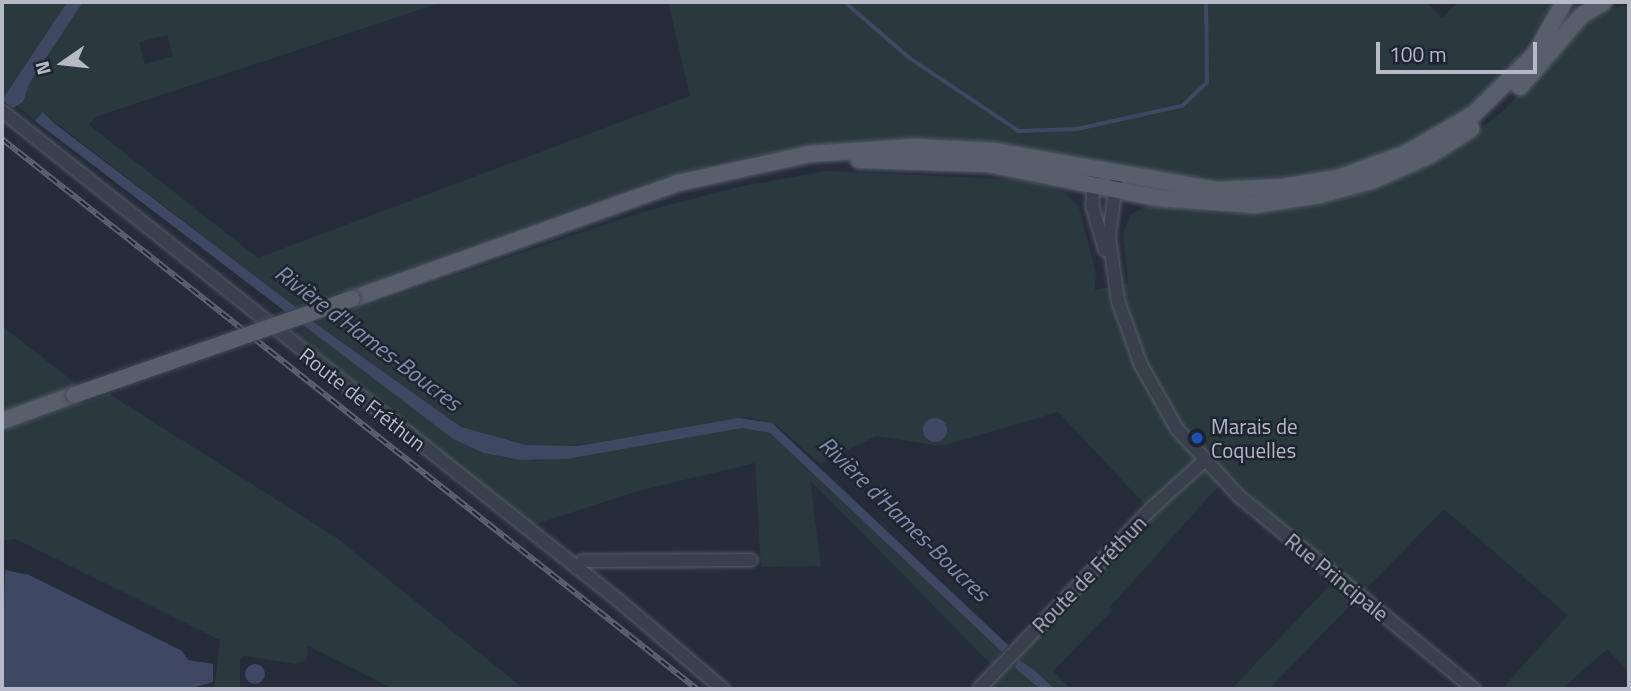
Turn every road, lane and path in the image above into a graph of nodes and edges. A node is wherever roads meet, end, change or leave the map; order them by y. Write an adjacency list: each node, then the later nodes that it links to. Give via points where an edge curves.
1 (1564, 2): 5 (main road, via 1541,45 1493,98 1454,129 1381,164 1326,180 1246,190)
2 (1604, 2): 5 (main road, via 1582,15 1531,75 1478,125 1430,155 1374,180 1321,195 1244,205 1191,202)
3 (6, 114): 10 (street, Route de Fréthun)
4 (1094, 176): 5 (main road); 6 (street, via 1093,212); 7 (main road, bridge, via 978,150 863,149 722,170)
5 (1116, 181): 6 (street, via 1109,237)
6 (1116, 290): 8 (street, Rue Principale, via 1148,382)
7 (2, 421)
8 (1203, 462): 12 (street, Route de Fréthun); 13 (street, Rue Principale)
9 (751, 560): 10 (street, via 583,561)
10 (577, 568): 11 (street, Route de Fréthun)
11 (723, 689)
12 (979, 689)
13 (1474, 689)

